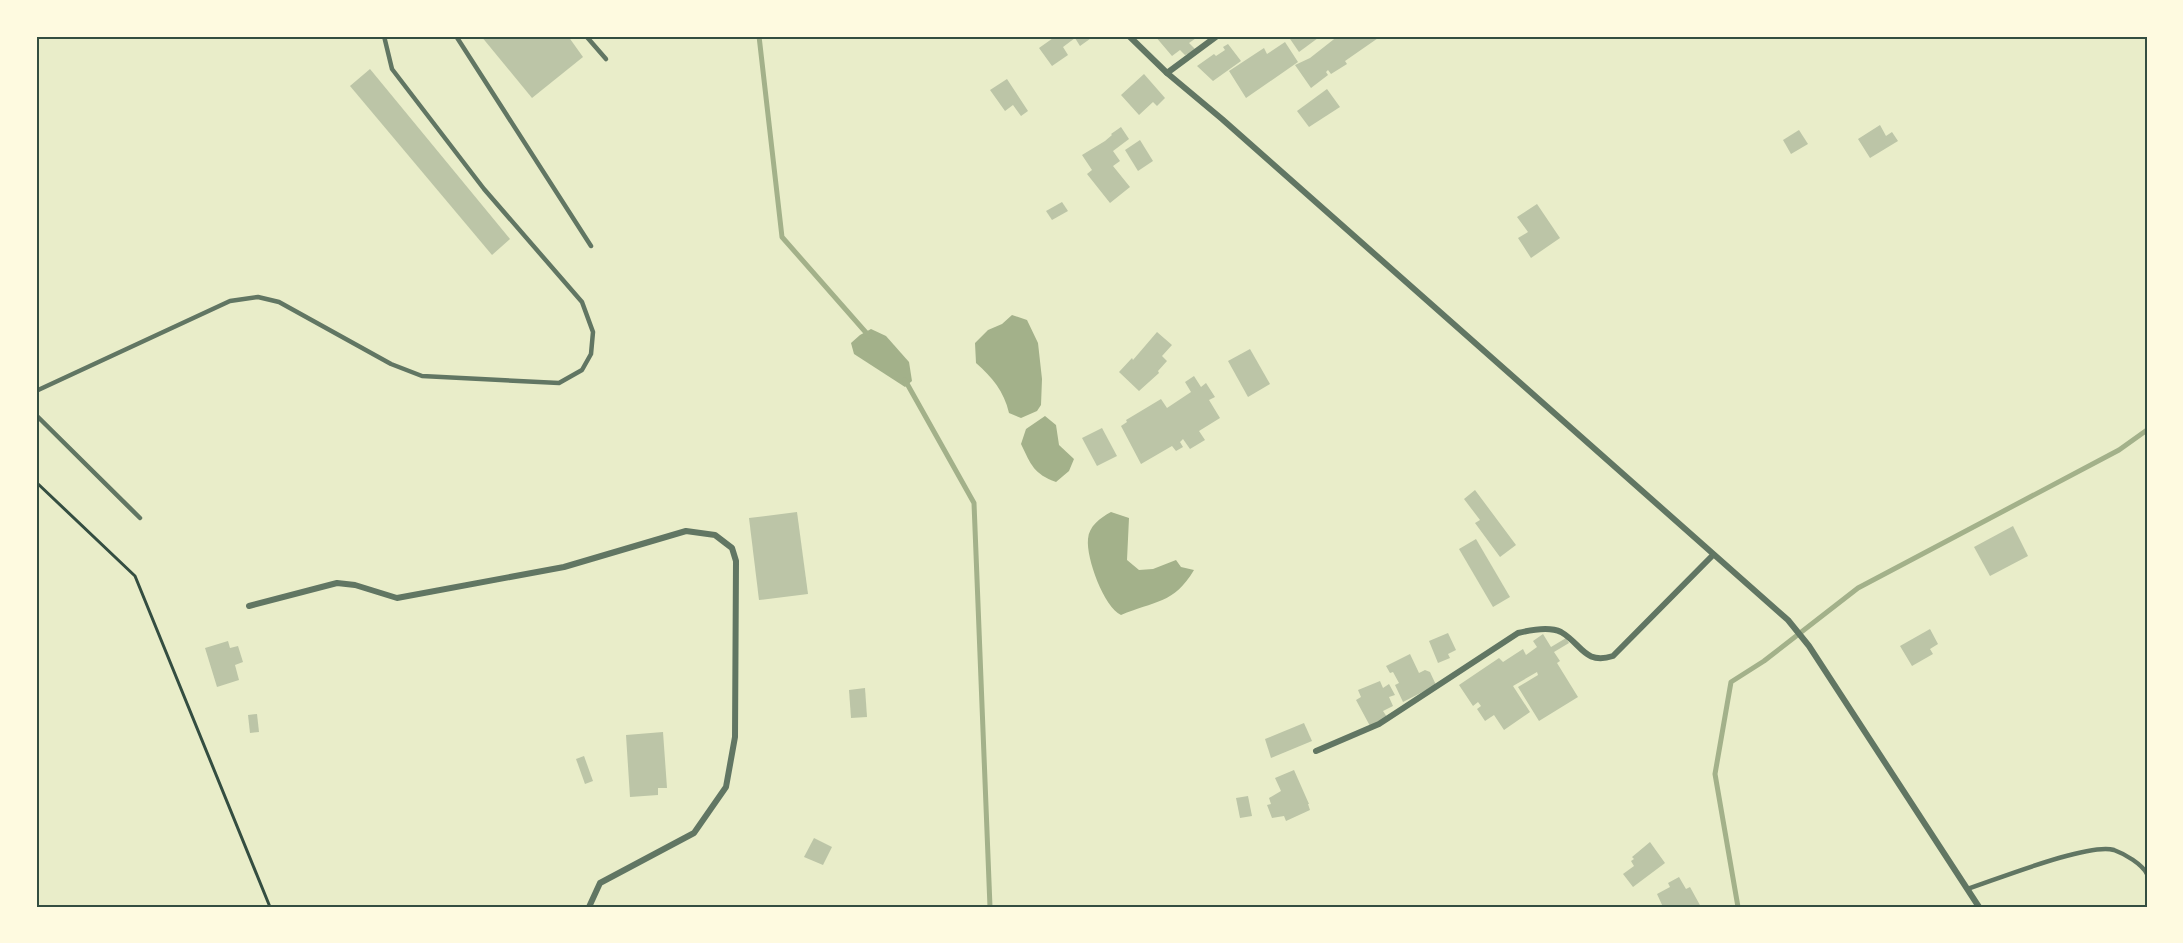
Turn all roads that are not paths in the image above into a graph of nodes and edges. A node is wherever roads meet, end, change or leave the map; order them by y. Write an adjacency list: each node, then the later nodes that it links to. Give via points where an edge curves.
1 (384, 36): 9 (lane, via 392,69 483,189 582,302 593,332 591,354 582,370 559,383 422,376 390,363 279,302 258,297 230,301)
2 (456, 36): 8 (lane)
3 (586, 36): 6 (lane)
4 (1130, 36): 7 (street)
5 (1217, 36): 7 (street)
6 (606, 59)
7 (1167, 73): 12 (street)
8 (591, 246)
9 (36, 391)
10 (36, 415): 11 (lane)
11 (140, 518)
12 (1713, 555): 14 (street, via 1613,656 1601,660 1588,656 1559,631 1537,629 1518,633 1379,724); 16 (street, via 1788,620 1809,646)
13 (249, 606): 17 (street, via 337,584 355,585 397,598 564,567 686,531 715,535 732,548 736,561 735,737 726,787 694,833 600,883)
14 (1316, 752)
15 (2147, 874): 16 (lane, via 2143,867 2113,849 2081,851)
16 (1967, 889): 18 (street)
17 (589, 907)
18 (1979, 907)

